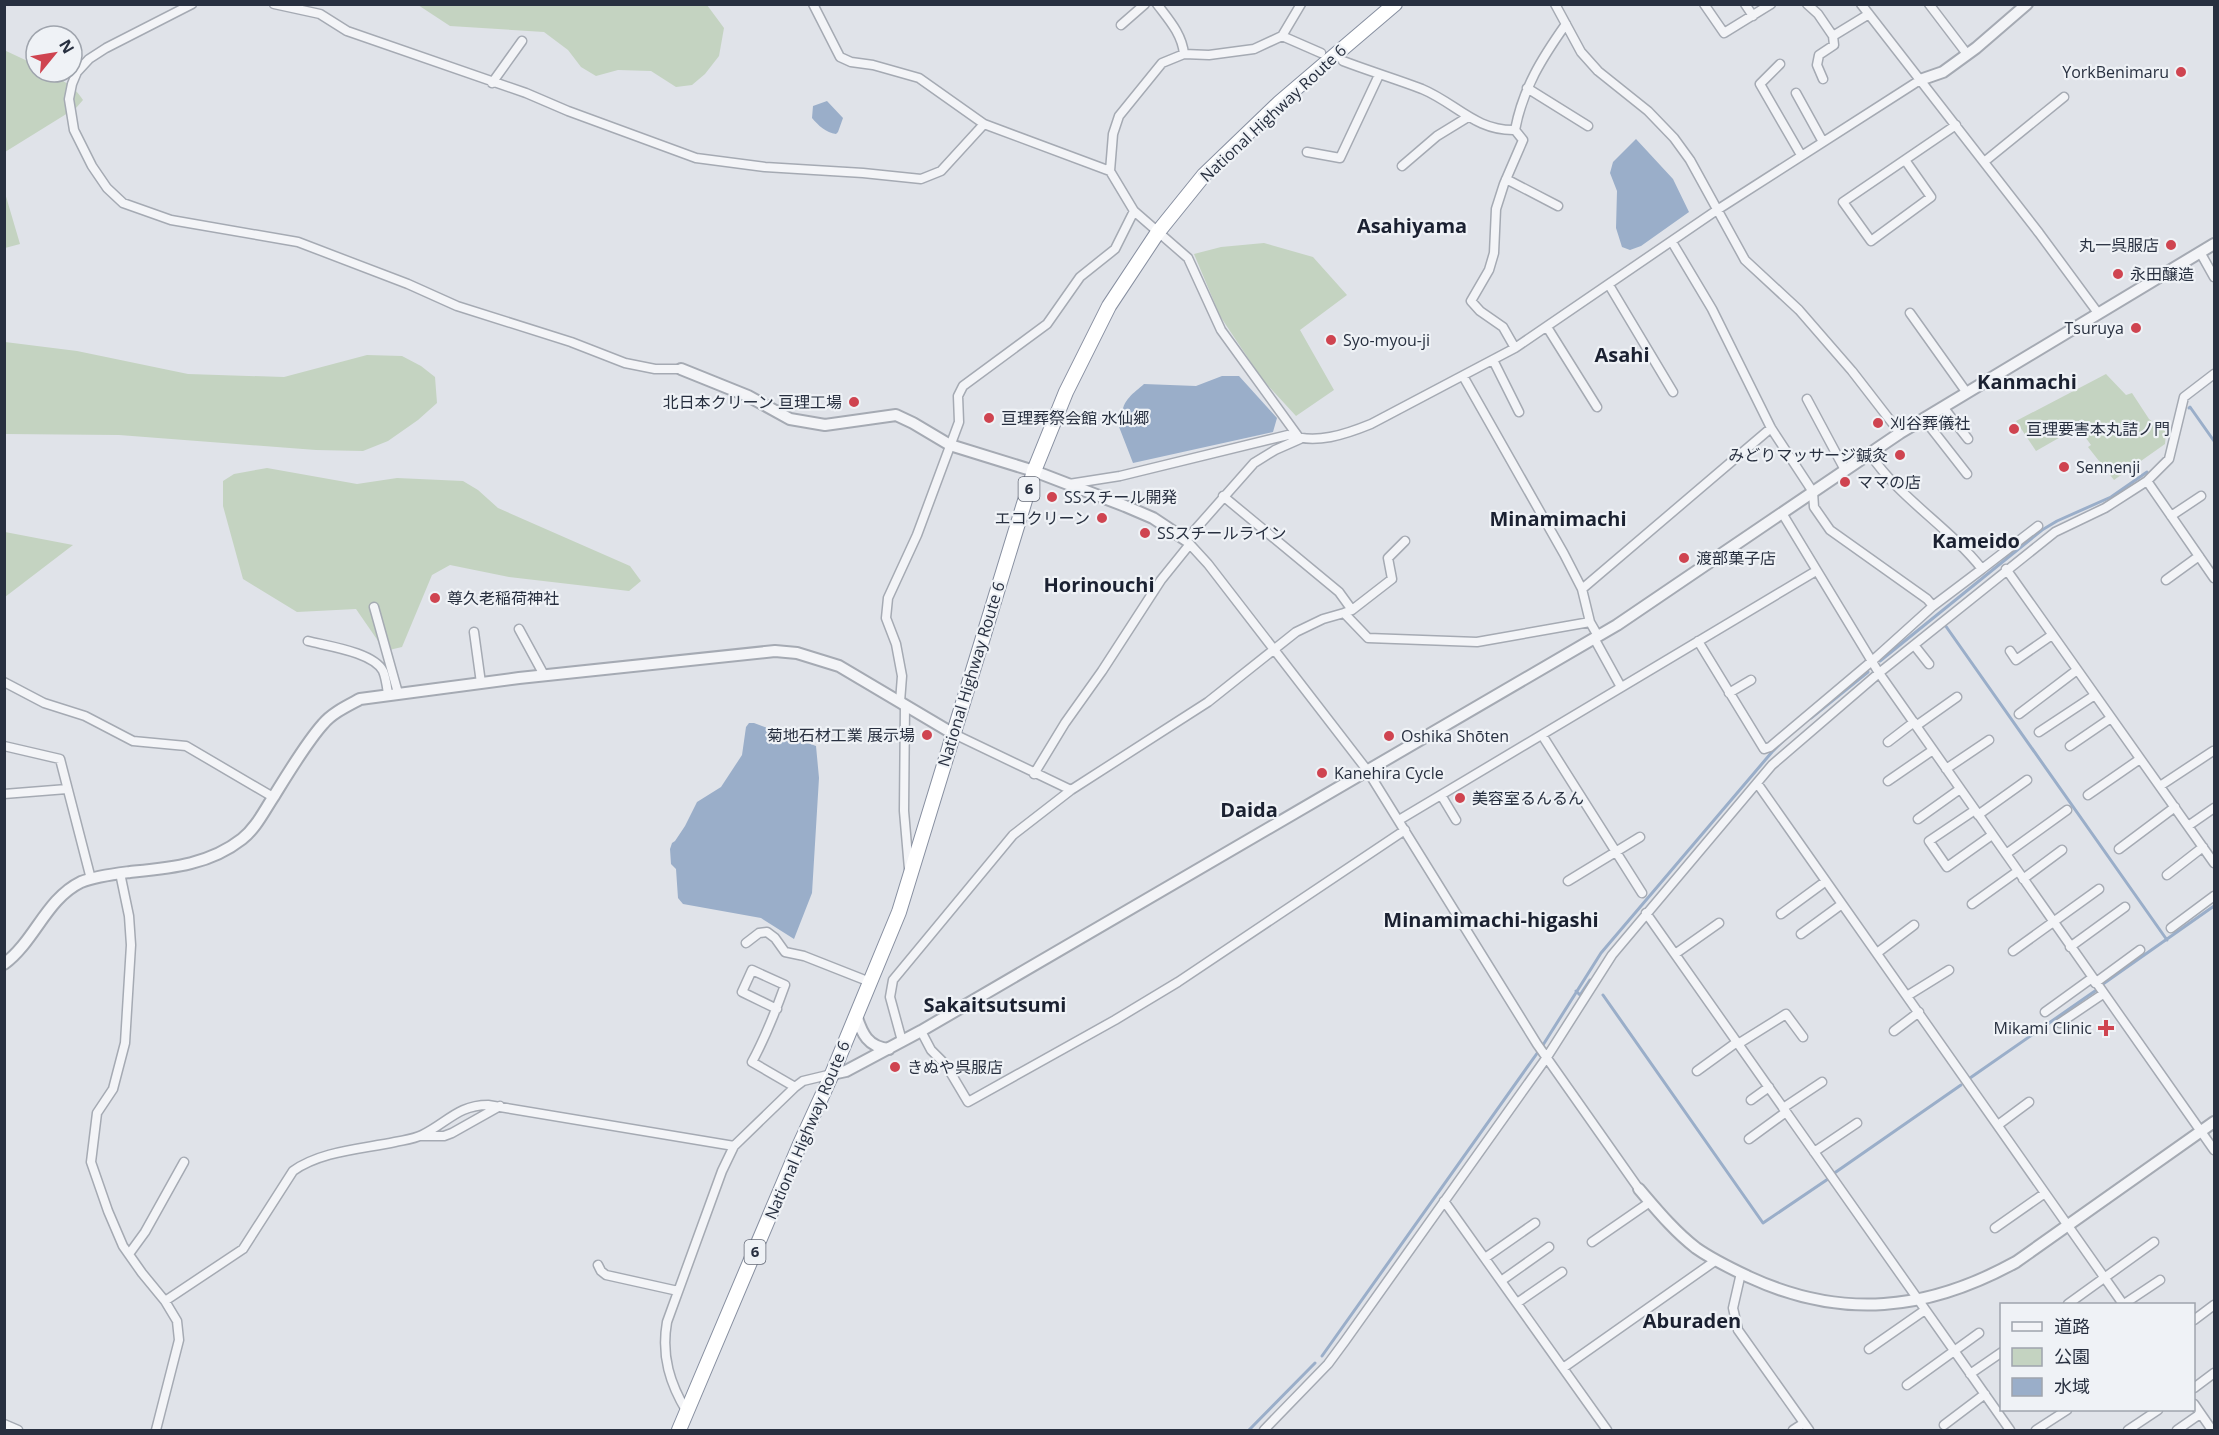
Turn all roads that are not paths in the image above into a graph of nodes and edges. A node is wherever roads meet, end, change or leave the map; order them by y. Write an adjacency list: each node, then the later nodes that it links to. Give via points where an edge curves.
1 (192, 4): 62 (street, via 89,59 72,84 69,99 74,129 92,166 123,203 171,220 298,242 457,306 625,363)
2 (274, 4): 31 (street, via 320,14 347,31)
3 (813, 4): 36 (street, via 840,57 919,78)
4 (1145, 4): 19 (street)
5 (1157, 4): 24 (street, via 1183,42)
6 (1301, 4): 20 (street)
7 (1395, 4): 51 (highway, National Highway Route 6 / 6, via 1280,102 1204,175)
8 (1555, 4): 18 (street)
9 (1704, 4): 17 (street, via 1724,33)
10 (1745, 4): 17 (street)
11 (1771, 4): 17 (street)
12 (1807, 4): 21 (street)
13 (1862, 4): 16 (street)
14 (1929, 4): 25 (street)
15 (2027, 4): 25 (street)
16 (1869, 14): 21 (street); 30 (street)
17 (1753, 16)
18 (1566, 24): 32 (street); 50 (street, via 1581,52 1598,71 1648,111 1674,138)
19 (1121, 26)
20 (1281, 36): 23 (street); 24 (street, via 1254,49)
21 (1833, 36): 29 (street, via 1834,45 1820,55 1817,65)
22 (522, 41): 31 (street)
23 (1321, 53)
24 (1184, 54): 46 (street, via 1162,63 1119,116 1113,134)
25 (1967, 54): 30 (street, via 1943,72)
26 (1343, 61): 28 (street)
27 (1779, 64): 42 (street, via 1760,84)
28 (1379, 75): 35 (street, via 1423,90); 41 (street, via 1340,158)
29 (1823, 79)
30 (1920, 80): 37 (street); 40 (street)
31 (492, 83): 36 (street, via 696,158 765,167 921,179 941,171)
32 (1527, 88): 38 (street); 39 (street)
33 (1796, 93): 40 (street)
34 (2064, 98): 44 (street)
35 (1468, 117): 39 (street, via 1499,130); 45 (street, via 1437,136)
36 (984, 124): 46 (street)
37 (1956, 125): 43 (street); 44 (street)
38 (1588, 126)
39 (1515, 130): 47 (street, via 1523,140)
40 (1823, 142): 42 (street)
41 (1307, 152)
42 (1801, 155): 50 (street)
43 (1905, 160): 43 (street, via 1843,202 1871,241 1931,197)
44 (1984, 162): 58 (street)
45 (1402, 166)
46 (1110, 171): 49 (street)
47 (1506, 179): 48 (street); 60 (street, via 1496,209 1494,253 1482,285 1471,301 1503,327)
48 (1558, 206)
49 (1134, 210): 51 (street); 76 (street, via 1114,249 1080,277 1047,324 963,386 958,396 959,422)
50 (1717, 210): 52 (street); 73 (street, via 1745,260 1799,310)
51 (1158, 232): 74 (street, via 1188,258 1221,330); 79 (highway, National Highway Route 6 / 6, via 1109,306 1066,392)
52 (1672, 242): 56 (street); 72 (street, via 1712,309)
53 (2214, 244): 54 (street)
54 (2200, 252): 55 (street); 58 (street)
55 (2214, 276)
56 (1609, 285): 59 (street); 65 (street)
57 (1911, 313): 66 (street)
58 (2098, 314): 66 (street)
59 (1547, 327): 60 (street); 68 (street)
60 (1515, 348): 61 (street)
61 (1493, 360): 64 (street); 70 (street)
62 (681, 369): 76 (street, via 748,396 790,419 825,425 896,415)
63 (2214, 374): 81 (street, via 2184,397 2169,459)
64 (1463, 376): 74 (street, via 1346,434); 97 (street)
65 (1673, 392)
66 (1967, 393): 69 (street)
67 (1807, 399): 78 (street)
68 (1597, 406)
69 (1943, 407): 71 (street); 75 (street)
70 (1519, 412)
71 (1924, 419): 73 (street); 80 (street)
72 (1771, 428): 83 (street); 97 (street)
73 (1900, 433): 77 (street)
74 (1300, 439): 82 (street, via 1288,435 1120,476); 84 (street, via 1254,463)
75 (1968, 439)
76 (950, 445): 79 (street); 124 (street, via 888,598 886,618 896,644)
77 (1870, 454): 78 (street); 92 (street, via 1910,500 1953,537)
78 (1845, 470): 83 (street)
79 (1034, 471): 82 (street); 129 (highway, National Highway Route 6 / 6)
80 (1967, 474)
81 (2147, 481): 87 (street); 93 (street, via 2105,508 2055,532)
82 (1066, 485): 90 (street, via 1153,518)
83 (1813, 492): 86 (street); 98 (street, via 1814,507 1830,530)
84 (1223, 496): 90 (street); 100 (street, via 1321,575 1339,592)
85 (2201, 496): 87 (street)
86 (1782, 513): 94 (street); 105 (street)
87 (2171, 516): 91 (street)
88 (2038, 526): 92 (street)
89 (1405, 541): 100 (street, via 1388,558 1392,579)
90 (1188, 542): 109 (street); 140 (street)
91 (2199, 556): 95 (street); 96 (street)
92 (1982, 569): 98 (street)
93 (2006, 569): 104 (street); 108 (street)
94 (1816, 571): 107 (street); 111 (street)
95 (2214, 578)
96 (2166, 580)
97 (1582, 589): 101 (street)
98 (1933, 606): 111 (street)
99 (374, 607): 121 (street)
100 (1348, 612): 101 (street, via 1368,638 1477,642); 109 (street, via 1296,632)
101 (1590, 622): 105 (street)
102 (519, 629): 115 (street)
103 (474, 632): 118 (street)
104 (2052, 634): 110 (street, via 2016,660); 113 (street)
105 (1596, 637): 119 (street); 139 (street)
106 (308, 641): 121 (street, via 376,662)
107 (1698, 641): 119 (street); 120 (street)
108 (1914, 645): 112 (street); 114 (street)
109 (1273, 650): 139 (street); 147 (street, via 1208,702)
110 (2010, 651)
111 (1872, 661): 114 (street); 120 (street, via 1764,749)
112 (1929, 664)
113 (2077, 670): 122 (street); 125 (street)
114 (1879, 673): 127 (street); 143 (street, via 1793,746)
115 (544, 675): 118 (street); 124 (street, via 776,651 830,662)
116 (1751, 680): 120 (street)
117 (4, 682): 151 (street, via 44,704 85,716 133,741 186,746)
118 (481, 683): 121 (street)
119 (1621, 687): 130 (street)
120 (1729, 693)
121 (393, 694): 151 (street, via 360,699 323,724)
122 (2095, 695): 126 (street); 128 (street)
123 (1957, 697): 127 (street)
124 (903, 704): 129 (street); 170 (street, via 904,811)
125 (2019, 714)
126 (2111, 718): 134 (street); 137 (street)
127 (1915, 724): 132 (street); 135 (street)
128 (2039, 732)
129 (952, 733): 140 (street); 170 (highway, National Highway Route 6 / 6)
130 (1542, 735): 149 (street); 166 (street)
131 (1989, 740): 138 (street)
132 (1888, 742)
133 (4, 746): 145 (street, via 60,759)
134 (2070, 746)
135 (1933, 750): 138 (street); 142 (street)
136 (2213, 751): 144 (street)
137 (2140, 759): 144 (street); 150 (street)
138 (1946, 769): 146 (street)
139 (1367, 770): 157 (street); 206 (street)
140 (1034, 774): 147 (street)
141 (2026, 780): 155 (street)
142 (1888, 781)
143 (1757, 783): 175 (street); 182 (street)
144 (2160, 786): 152 (street)
145 (67, 789): 148 (street); 173 (street)
146 (1960, 789): 155 (street); 156 (street)
147 (1071, 790): 209 (street, via 1013,835 893,981 890,998)
148 (4, 794)
149 (1441, 795): 157 (street); 158 (street)
150 (2088, 795)
151 (273, 797): 169 (street, via 251,831 215,857 170,868)
152 (2175, 807): 159 (street); 164 (street)
153 (2214, 808): 159 (street)
154 (2067, 810): 167 (street)
155 (1976, 812): 161 (street); 161 (street, via 1929,841 1947,867)
156 (1918, 819)
157 (1399, 820): 160 (street)
158 (1456, 820)
159 (2188, 826): 163 (street)
160 (1405, 830): 206 (street, via 1178,982 968,1102); 212 (street)
161 (1992, 835): 167 (street)
162 (1640, 837): 166 (street)
163 (2203, 847): 168 (street); 172 (street)
164 (2118, 849)
165 (2062, 850): 171 (street)
166 (1616, 851): 174 (street); 177 (street)
167 (2006, 854): 171 (street)
168 (2214, 863)
169 (120, 873): 173 (street); 242 (street, via 131,945 125,1043 113,1089 97,1113 91,1162)
170 (910, 875): 198 (highway, National Highway Route 6 / 6)
171 (2020, 875): 180 (street); 184 (street)
172 (2168, 875)
173 (91, 879): 195 (street, via 59,897 24,945)
174 (1568, 881)
175 (1826, 882): 179 (street); 183 (street)
176 (2099, 889): 184 (street)
177 (1642, 893)
178 (2214, 896): 187 (street)
179 (1842, 904): 188 (street); 193 (street)
180 (1972, 904)
181 (2125, 907): 190 (street)
182 (1646, 913): 194 (street); 212 (street, via 1612,955)
183 (1781, 914)
184 (2053, 922): 190 (street); 192 (street)
185 (1719, 923): 194 (street)
186 (1914, 925): 193 (street)
187 (2171, 928)
188 (1801, 934)
189 (746, 943): 198 (street, via 759,933 767,933 785,952)
190 (2070, 946): 197 (street)
191 (2140, 950): 197 (street)
192 (2013, 951)
193 (1877, 953): 200 (street)
194 (1675, 954): 210 (street)
195 (4, 964)
196 (1949, 970): 200 (street)
197 (2094, 981): 199 (street); 203 (street)
198 (870, 982): 204 (highway, National Highway Route 6 / 6)
199 (2103, 994): 205 (street); 225 (street)
200 (1907, 996): 202 (street)
201 (777, 1009): 201 (street, via 785,985 752,970 742,992); 216 (street, via 752,1062)
202 (1919, 1012): 207 (street); 224 (street)
203 (2045, 1012)
204 (856, 1015): 211 (street, via 861,1033 870,1043); 214 (highway, National Highway Route 6 / 6)
205 (2060, 1023)
206 (921, 1031): 209 (street)
207 (1894, 1031)
208 (1803, 1036): 210 (street, via 1786,1014)
209 (902, 1041): 211 (street)
210 (1738, 1043): 213 (street); 217 (street)
211 (889, 1049): 214 (street)
212 (1547, 1058): 232 (street); 234 (street)
213 (1697, 1071)
214 (832, 1074): 216 (street, via 803,1081); 273 (highway, National Highway Route 6 / 6)
215 (1822, 1082): 221 (street)
216 (795, 1087): 228 (street)
217 (1769, 1088): 218 (street); 221 (street)
218 (1751, 1100)
219 (2029, 1102): 224 (street)
220 (500, 1106): 226 (street, via 452,1133); 226 (street, via 476,1105 457,1112); 228 (street)
221 (1785, 1110): 227 (street); 230 (street)
222 (1857, 1122): 230 (street)
223 (2214, 1122): 225 (street)
224 (1998, 1125): 233 (street)
225 (2201, 1131): 229 (street); 237 (street)
226 (421, 1136): 252 (street, via 302,1165 274,1198 243,1249)
227 (1749, 1139)
228 (734, 1146): 251 (street)
229 (2214, 1150)
230 (1814, 1152): 253 (street)
231 (184, 1162): 242 (street)
232 (1639, 1189): 235 (street)
233 (2045, 1193): 237 (street); 238 (street)
234 (1444, 1201): 243 (street); 281 (street, via 1328,1364)
235 (1650, 1202): 239 (street); 244 (street, via 1666,1221)
236 (1535, 1223): 243 (street)
237 (2068, 1226): 248 (street); 253 (street, via 2035,1251 1984,1280)
238 (1995, 1228)
239 (1592, 1242)
240 (2154, 1242): 248 (street)
241 (1549, 1247): 250 (street)
242 (129, 1254): 252 (street)
243 (1485, 1258): 250 (street)
244 (1714, 1261): 247 (street); 264 (street)
245 (598, 1265): 251 (street, via 606,1275)
246 (1562, 1272): 256 (street)
247 (1741, 1273): 253 (street, via 1779,1291 1833,1304 1881,1305); 277 (street, via 1733,1308 1738,1330)
248 (2105, 1278): 254 (street); 255 (street)
249 (2160, 1280): 255 (street)
250 (1501, 1281): 256 (street)
251 (678, 1291): 273 (street, via 663,1342 672,1382)
252 (165, 1300): 279 (street, via 177,1321 179,1340)
253 (1918, 1300): 258 (street)
254 (2071, 1303)
255 (2122, 1303)
256 (1517, 1304): 264 (street)
257 (2214, 1305): 259 (street)
258 (1925, 1310): 261 (street); 262 (street)
259 (2195, 1319)
260 (1979, 1333): 262 (street)
261 (1869, 1349)
262 (1954, 1351): 266 (street); 267 (street)
263 (2000, 1353): 266 (street)
264 (1563, 1368): 282 (street)
265 (2214, 1373): 268 (street)
266 (1970, 1374): 269 (street)
267 (1907, 1385)
268 (2195, 1387)
269 (1985, 1395): 276 (street); 284 (street)
270 (2195, 1407): 274 (street)
271 (2066, 1411): 285 (street)
272 (2157, 1411): 286 (street)
273 (687, 1413): 280 (highway, National Highway Route 6 / 6)
274 (2200, 1414): 287 (street); 288 (street)
275 (4, 1424): 278 (street)
276 (1944, 1425)
277 (1806, 1427): 283 (street)
278 (18, 1431)
279 (156, 1431)
280 (679, 1431)
281 (1264, 1431)
282 (1606, 1431)
283 (1793, 1431)
284 (2010, 1431)
285 (2036, 1431)
286 (2128, 1431)
287 (2177, 1431)
288 (2212, 1431)

